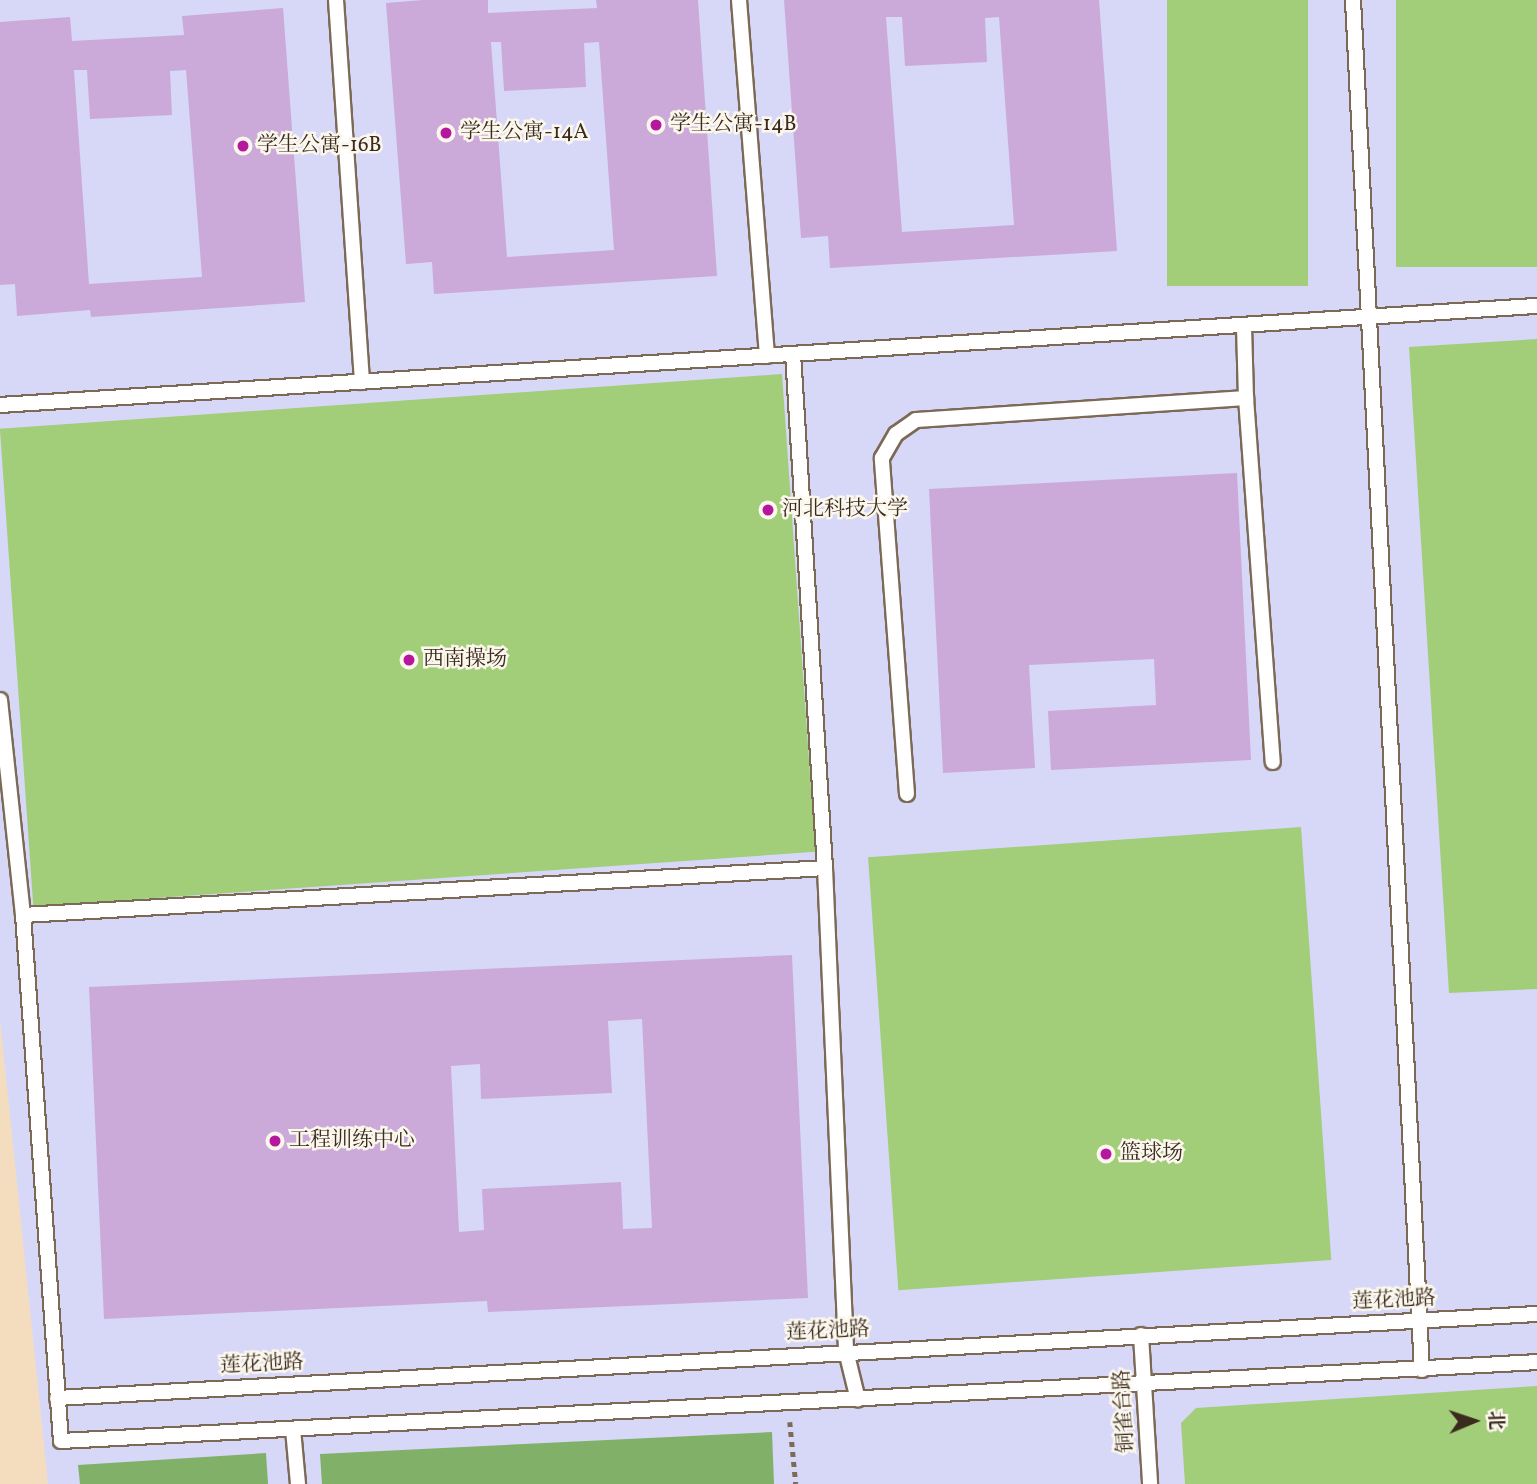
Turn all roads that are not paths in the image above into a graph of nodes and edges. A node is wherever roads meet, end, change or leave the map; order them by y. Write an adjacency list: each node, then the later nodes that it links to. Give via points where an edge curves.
1 (335, 0): 9 (lane)
2 (739, 0): 8 (lane)
3 (1353, 0): 5 (lane)
4 (1537, 306): 5 (lane)
5 (1368, 319): 6 (lane); 18 (lane)
6 (1244, 327): 7 (lane); 10 (lane)
7 (793, 354): 8 (lane); 15 (lane)
8 (766, 356): 9 (lane)
9 (362, 382): 11 (lane)
10 (1246, 398): 13 (lane); 14 (lane, via 916,420 896,434 881,458)
11 (0, 405)
12 (0, 700): 16 (lane)
13 (1273, 762)
14 (907, 793)
15 (825, 869): 16 (lane); 20 (lane)
16 (23, 915): 24 (lane)
17 (1537, 1314): 18 (lane, 莲花池路)
18 (1420, 1321): 19 (lane, 莲花池路); 22 (lane)
19 (1141, 1335): 20 (lane, 莲花池路); 23 (lane, 铜雀台路)
20 (846, 1352): 24 (lane, 莲花池路); 25 (lane)
21 (1537, 1362): 22 (lane)
22 (1422, 1370): 23 (lane)
23 (1144, 1384): 25 (lane); 28 (lane, 铜雀台路)
24 (57, 1398): 26 (lane, via 61,1441)
25 (858, 1400): 26 (lane)
26 (293, 1429): 27 (lane)
27 (298, 1484)
28 (1150, 1484)

